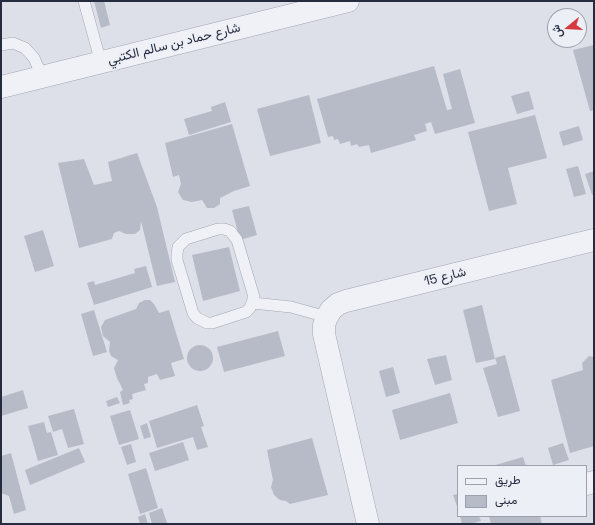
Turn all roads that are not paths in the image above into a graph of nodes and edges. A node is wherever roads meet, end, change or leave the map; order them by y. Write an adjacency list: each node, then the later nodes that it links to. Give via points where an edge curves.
1 (84, 1): 4 (lane)
2 (348, 1): 4 (street, شارع حماد بن سالم الكتبي)
3 (1, 45): 5 (lane, via 13,44 25,48 34,58)
4 (101, 63): 5 (street, شارع حماد بن سالم الكتبي)
5 (42, 76): 6 (street, شارع حماد بن سالم الكتبي)
6 (1, 87)
7 (594, 240): 9 (street, شارع 15, via 346,301 338,304)
8 (253, 303): 8 (lane, via 253,291 237,240 230,231 218,229 181,242 177,260 196,318 212,323 246,312); 9 (lane, via 290,307)
9 (327, 317): 10 (street, via 324,325 325,342)
10 (368, 524)

